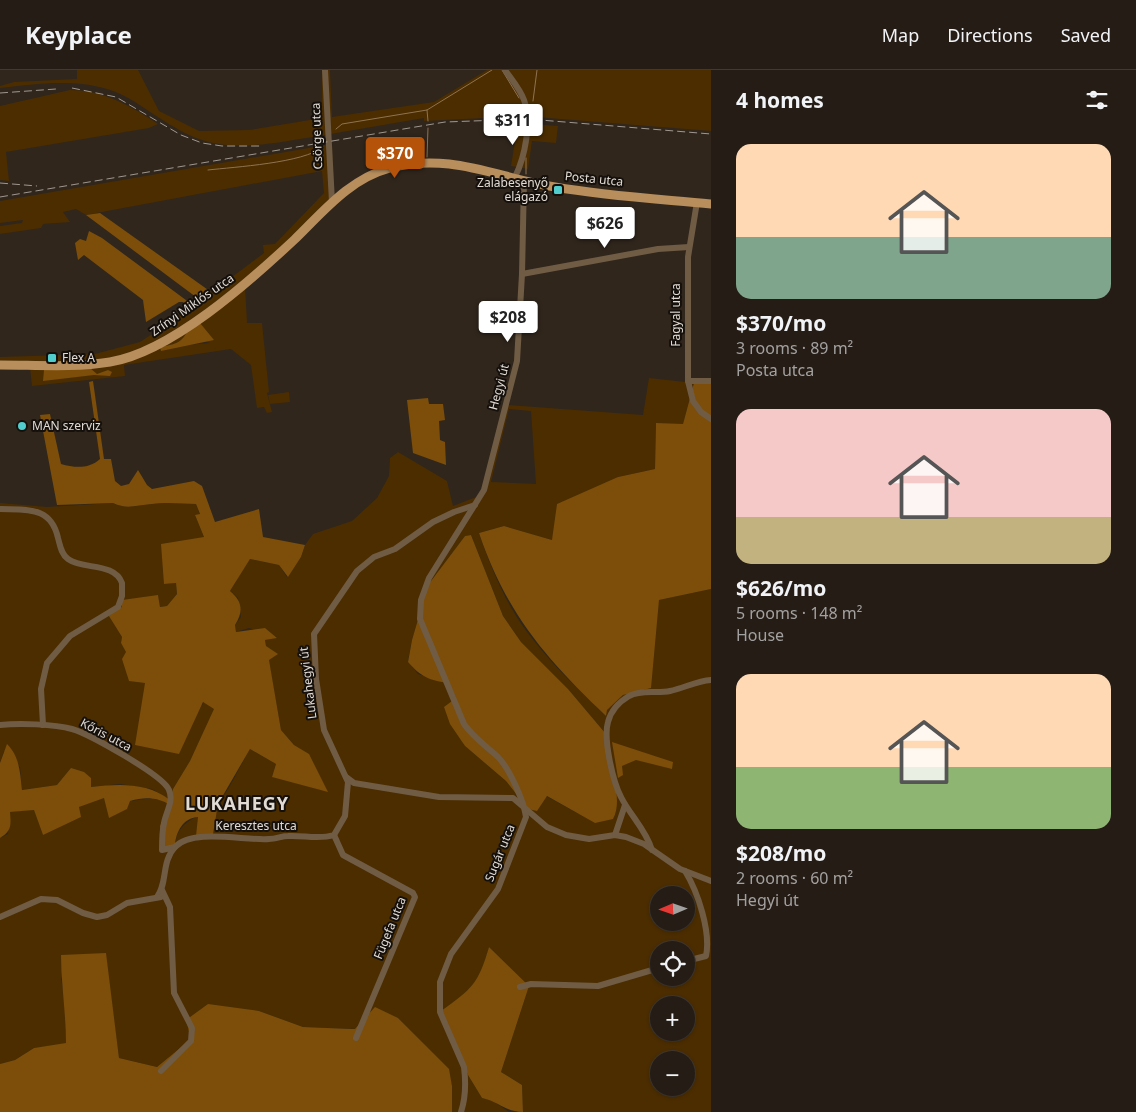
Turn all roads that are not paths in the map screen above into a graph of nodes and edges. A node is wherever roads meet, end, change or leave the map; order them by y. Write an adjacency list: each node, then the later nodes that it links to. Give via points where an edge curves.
1 (326, 70): 4 (street, Csörge utca)
2 (505, 70): 3 (street, Hegyi út, via 523,98 528,119)
3 (520, 179): 4 (main road, Posta utca, via 465,166 407,165 367,176); 5 (main road, Posta utca, via 556,188); 9 (street, Hegyi út)
4 (332, 202): 7 (main road, Posta utca)
5 (696, 202): 6 (main road, Posta utca); 8 (street, Fagyal utca)
6 (711, 204)
7 (294, 240): 10 (main road, Zrínyi Miklós utca, via 214,306 150,348 104,362)
8 (689, 247): 9 (street, via 658,248); 12 (street, Fagyal utca)
9 (522, 274): 14 (street, Hegyi út, via 517,362 487,479)
10 (0, 366)
11 (711, 380): 12 (street)
12 (688, 381): 13 (street, Fagyal utca, via 693,401)
13 (711, 419)
14 (475, 505): 19 (street, Lukahegyi út, via 432,522 357,571 317,629 314,652 324,730); 23 (street, Sugár utca, via 429,578 421,600 420,619 464,724 505,765)
15 (0, 508): 18 (street, via 33,510 45,515 55,526 66,557 112,573 122,583 118,607 70,636 47,663 40,689)
16 (711, 680): 22 (street, via 668,692 630,695 611,713 607,737 612,772)
17 (0, 724): 18 (street, Kőris utca)
18 (44, 725): 27 (street, Kőris utca, via 73,729 91,737 165,783 170,791 170,802)
19 (346, 777): 20 (street); 21 (street, Lukahegyi út)
20 (354, 783): 21 (street); 23 (street, via 446,797 513,798)
21 (347, 788): 24 (street, via 345,816)
22 (625, 805): 25 (street); 28 (street, via 649,839)
23 (524, 806): 25 (street, via 548,827 566,834 589,839); 39 (street, Sugár utca, via 526,817 522,830 498,889 451,954 440,982 440,1012 464,1068)
24 (334, 835): 26 (street, Keresztes utca, via 271,839 200,837); 37 (street, Fügefa utca, via 343,855 415,897)
25 (615, 835): 28 (street)
26 (175, 847): 27 (street, Keresztes utca); 29 (street)
27 (162, 850): 29 (street)
28 (652, 850): 30 (street)
29 (164, 865): 32 (street)
30 (685, 871): 31 (street); 34 (street, via 706,908 710,941 706,956)
31 (711, 881)
32 (161, 895): 33 (street, via 127,903 97,916 57,900 41,899); 38 (street, via 170,907 174,993 192,1028 191,1041)
33 (0, 917)
34 (695, 959)
35 (650, 971): 36 (street, via 598,986 531,984)
36 (520, 987)
37 (356, 1038)
38 (161, 1071)
39 (461, 1112)

